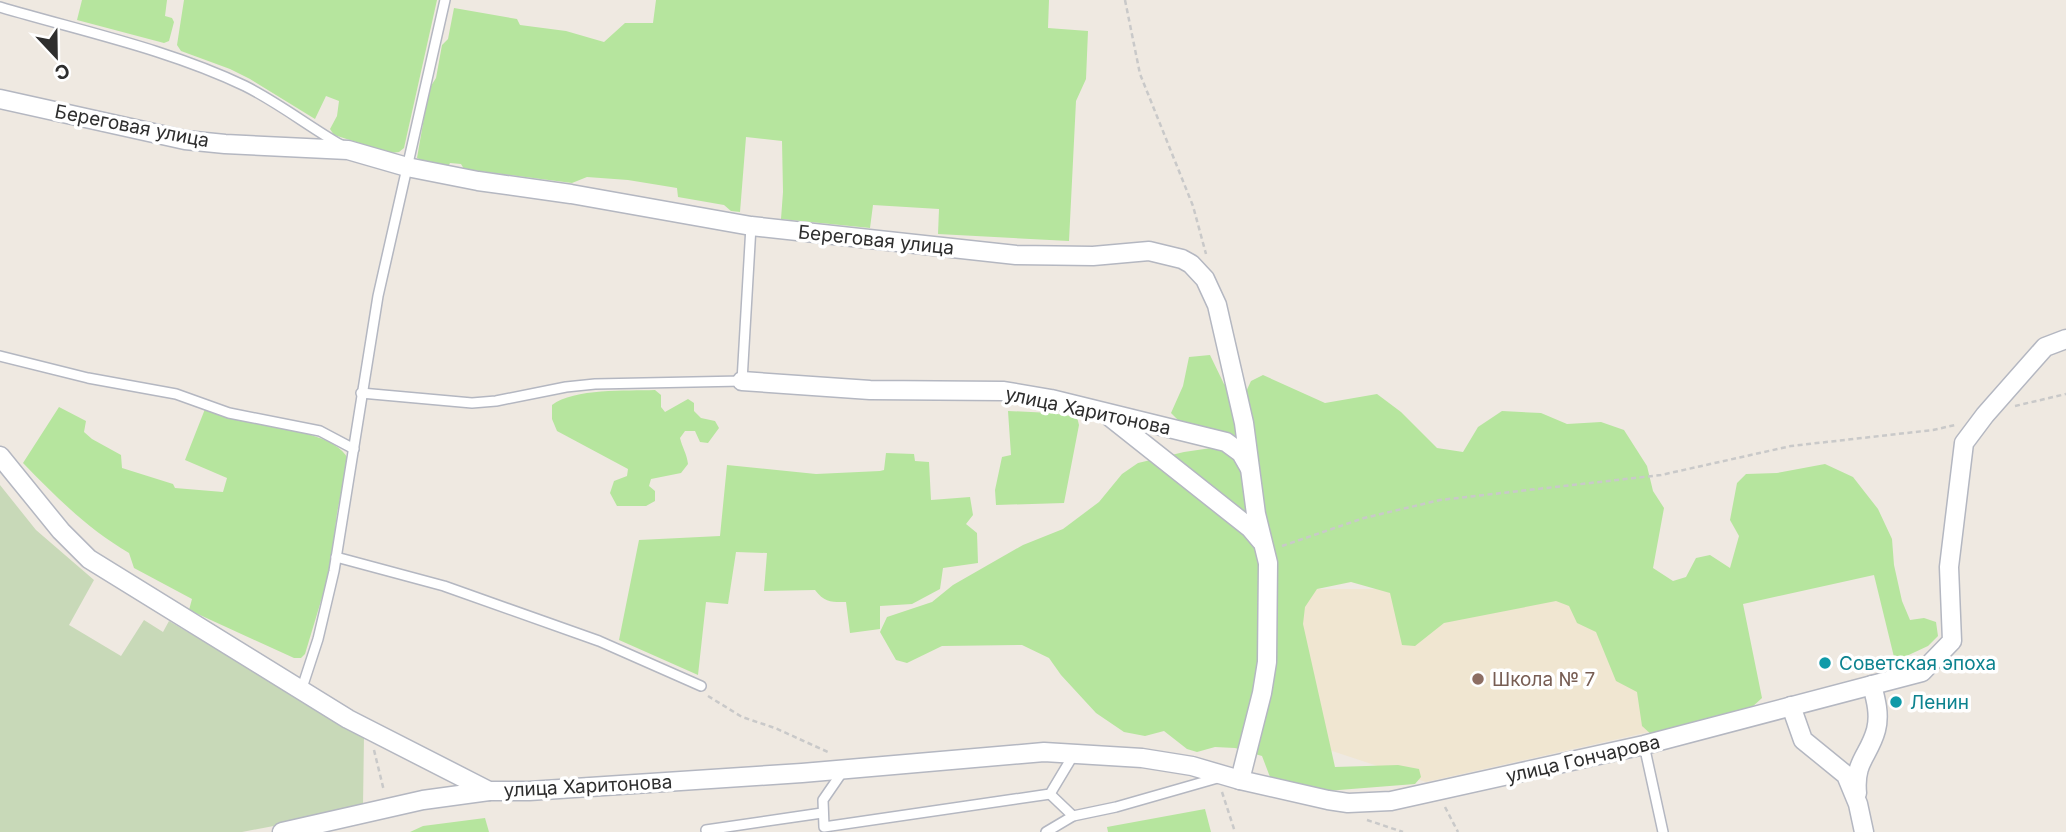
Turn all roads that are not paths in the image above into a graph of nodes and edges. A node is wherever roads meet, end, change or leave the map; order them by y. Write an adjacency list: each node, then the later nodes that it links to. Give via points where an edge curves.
1 (445, 0): 5 (lane)
2 (0, 7): 4 (lane, Береговая улица, via 221,76)
3 (0, 99): 4 (street, Береговая улица, via 185,140)
4 (348, 149): 5 (street, Береговая улица)
5 (407, 167): 6 (street, Береговая улица); 10 (lane)
6 (751, 226): 9 (lane); 14 (street, Береговая улица, via 1016,255 1149,251 1182,259 1205,279 1217,305)
7 (2066, 339): 17 (street, улица Гончарова, via 2045,347 1964,443 1949,567 1952,641 1922,672)
8 (0, 356): 12 (lane, via 176,394 229,413 297,425)
9 (742, 381): 10 (lane, via 595,384 484,403); 11 (street, улица Харитонова, via 870,390 1004,391)
10 (361, 393): 12 (lane)
11 (1105, 412): 14 (street, улица Харитонова, via 1226,442 1241,453); 15 (street, via 1250,528)
12 (354, 449): 16 (lane)
13 (0, 456): 19 (street, улица Харитонова, via 89,559)
14 (1251, 470): 15 (street, Береговая улица)
15 (1264, 547): 26 (street, Береговая улица, via 1269,575 1267,662 1259,705)
16 (336, 557): 18 (lane, via 444,586 586,636); 19 (lane)
17 (1872, 685): 20 (street, улица Гончарова); 22 (street, via 1878,718)
18 (701, 686)
19 (301, 691): 27 (street, улица Харитонова)
20 (1791, 706): 21 (street, улица Гончарова); 24 (street, via 1803,740)
21 (1644, 745): 26 (street, улица Гончарова, via 1391,801 1348,803); 35 (lane)
22 (1869, 745): 24 (street, via 1848,758); 29 (street, via 1857,771)
23 (1074, 754): 25 (street, улица Харитонова, via 1024,752); 26 (street, улица Харитонова, via 1142,758 1192,766); 28 (lane)
24 (1824, 757): 29 (street, via 1846,775)
25 (846, 768): 27 (street, улица Харитонова, via 530,791); 30 (lane, via 826,794)
26 (1227, 778): 31 (lane)
27 (489, 790): 33 (street)
28 (1050, 794): 30 (lane, via 824,827); 31 (lane)
29 (1858, 804): 36 (street)
30 (822, 813): 32 (lane)
31 (1073, 816): 34 (lane)
32 (706, 830)
33 (282, 832)
34 (1046, 832)
35 (1663, 832)
36 (1864, 832)

